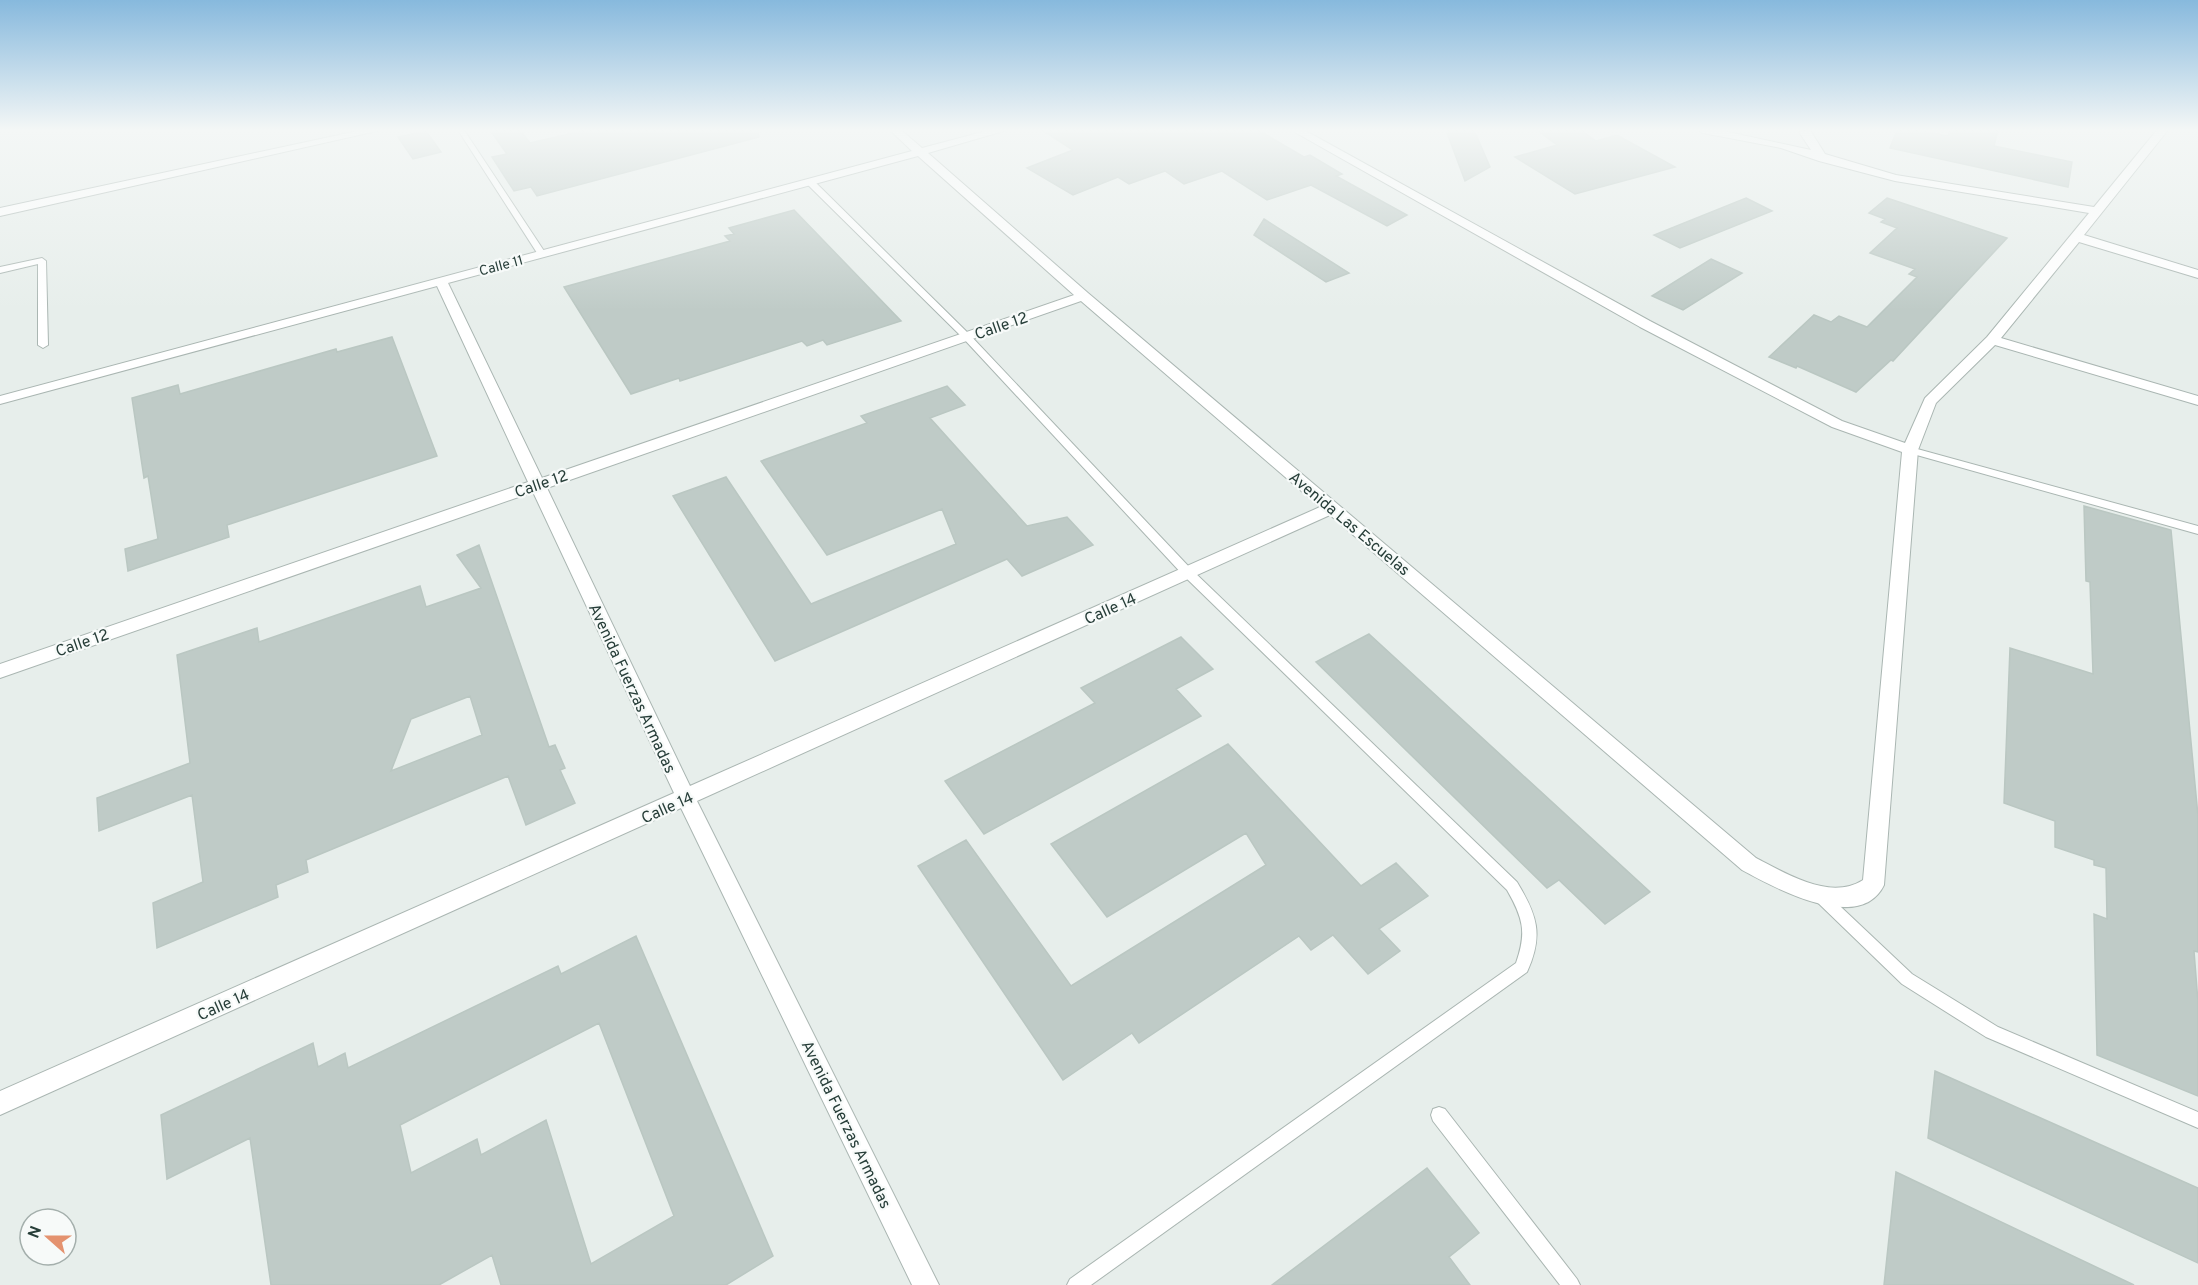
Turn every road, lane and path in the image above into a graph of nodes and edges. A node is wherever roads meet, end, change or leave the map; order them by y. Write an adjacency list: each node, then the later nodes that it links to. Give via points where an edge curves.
1 (101, 190): 10 (street)
2 (500, 190): 12 (lane)
3 (780, 190): 12 (street, Calle 11)
4 (818, 190): 17 (lane)
5 (962, 190): 16 (street, Avenida Las Escuelas)
6 (1404, 190): 22 (street, via 1645,324 1837,424)
7 (1968, 190): 9 (street)
8 (2114, 190): 9 (street)
9 (2097, 211): 11 (street)
10 (0, 212)
11 (2076, 237): 14 (street); 18 (street)
12 (542, 254): 15 (street, Calle 11)
13 (0, 270): 19 (lane, via 42,261)
14 (2198, 274)
15 (441, 282): 20 (street, Calle 11); 23 (street, Avenida Fuerzas Armadas)
16 (1083, 296): 17 (street, Calle 12); 24 (street, Avenida Las Escuelas)
17 (966, 336): 23 (street, Calle 12); 26 (lane)
18 (1992, 340): 21 (street); 22 (street, via 1930,401)
19 (43, 345)
20 (0, 400)
21 (2198, 400)
22 (1910, 450): 25 (lane); 29 (street, Avenida Las Escuelas, via 1873,885 1850,898)
23 (537, 484): 27 (street, Calle 12); 28 (street, Avenida Fuerzas Armadas)
24 (1332, 508): 26 (street, Calle 14); 29 (street, Avenida Las Escuelas, via 1749,864)
25 (2198, 530)
26 (1188, 573): 28 (street, Calle 14); 34 (lane, via 1512,886 1528,912 1532,940 1522,968)
27 (0, 671)
28 (686, 798): 30 (street, Calle 14); 33 (street, Avenida Fuerzas Armadas)
29 (1818, 894): 32 (lane, via 1907,979 1984,1027)
30 (0, 1103)
31 (1439, 1115): 35 (lane)
32 (2198, 1120)
33 (926, 1285)
34 (1076, 1285)
35 (1571, 1285)

